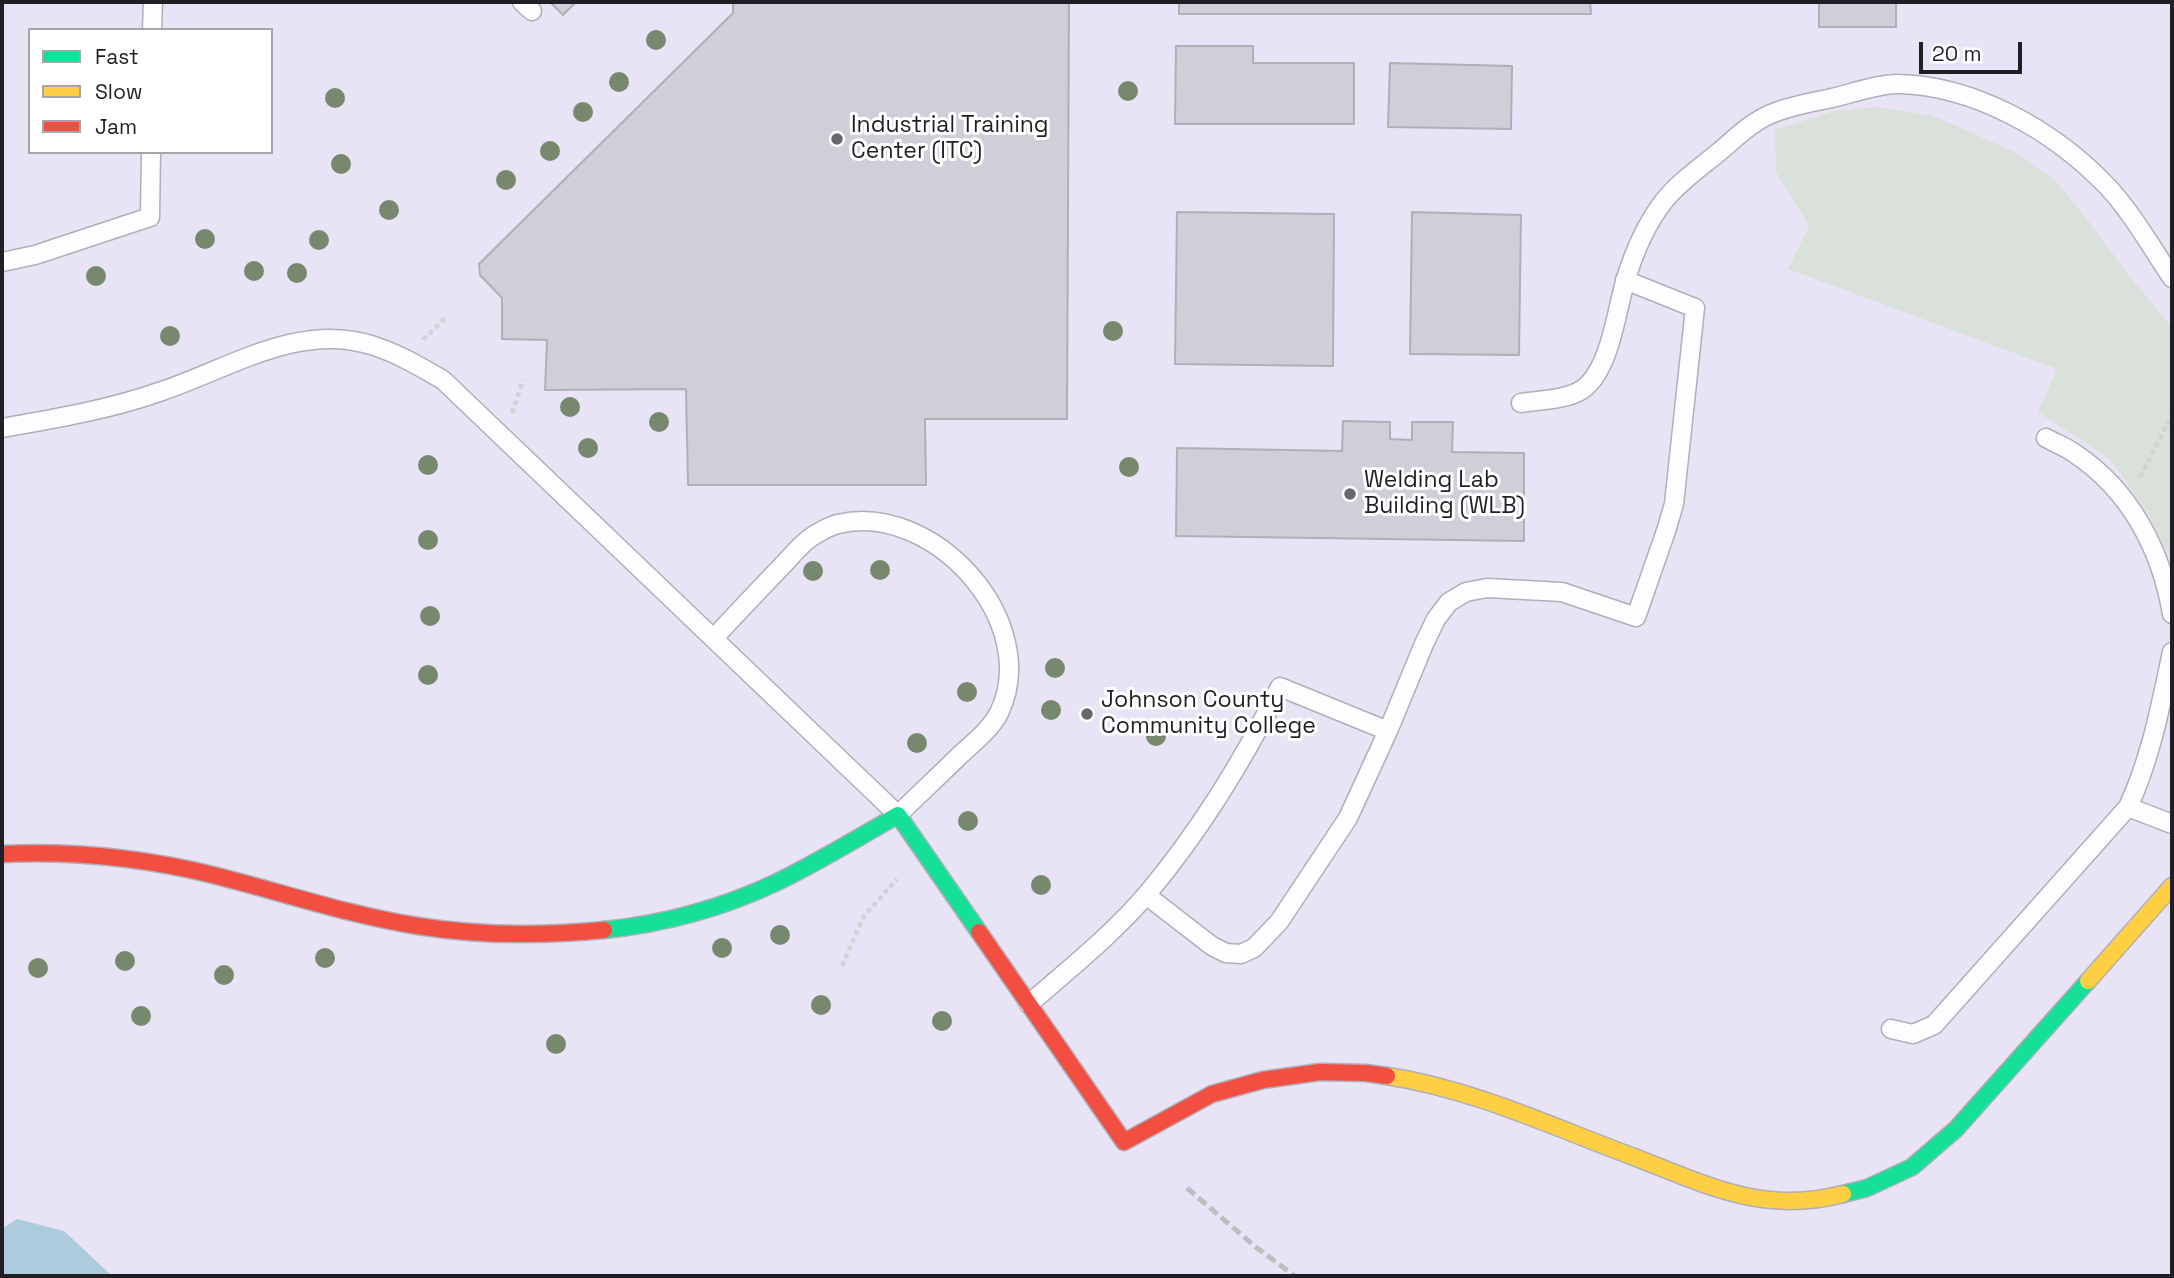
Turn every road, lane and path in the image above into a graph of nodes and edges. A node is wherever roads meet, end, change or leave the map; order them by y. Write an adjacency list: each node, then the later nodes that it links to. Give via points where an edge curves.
1 (153, 2): 2 (lane)
2 (152, 28)
3 (151, 154): 4 (lane, via 150,217)
4 (2, 262)
5 (2172, 278): 6 (lane, via 2106,184 2030,123 1936,87 1896,83 1795,106 1758,120 1664,201)
6 (1625, 280): 7 (lane, via 1597,374 1582,389); 15 (lane, via 1695,309 1674,504 1636,617 1562,592 1487,588 1466,592 1436,619)
7 (1521, 403)
8 (2172, 415): 11 (path)
9 (2, 428): 13 (lane, via 134,400 301,341 369,344 443,380)
10 (2046, 438): 12 (lane, via 2074,452 2099,473 2144,528 2160,562)
11 (2136, 484)
12 (2172, 614)
13 (714, 638): 17 (lane); 17 (lane, via 810,538 838,524 872,522 905,530 937,545 965,569 992,604 1002,629 1009,681 998,714 982,735)
14 (2172, 652): 16 (lane, via 2140,780)
15 (1388, 731): 22 (lane, via 1280,687 1252,743 1202,823); 22 (lane, via 1348,817 1279,922 1254,948 1241,954 1226,953)
16 (2128, 807): 18 (lane); 25 (lane, via 1934,1026 1913,1034)
17 (898, 815): 19 (street); 20 (street, via 799,871 709,908 603,931 551,935 441,931 161,864 34,852)
18 (2172, 824)
19 (921, 848): 23 (path, via 864,916); 24 (street)
20 (2, 854)
21 (2172, 886): 24 (street, via 1956,1129 1912,1167 1867,1188 1820,1200 1779,1202 1728,1194 1466,1094 1366,1073 1320,1072 1263,1080 1212,1094 1124,1142)
22 (1146, 895): 24 (lane)
23 (842, 966)
24 (1029, 1004)
25 (1891, 1029)

